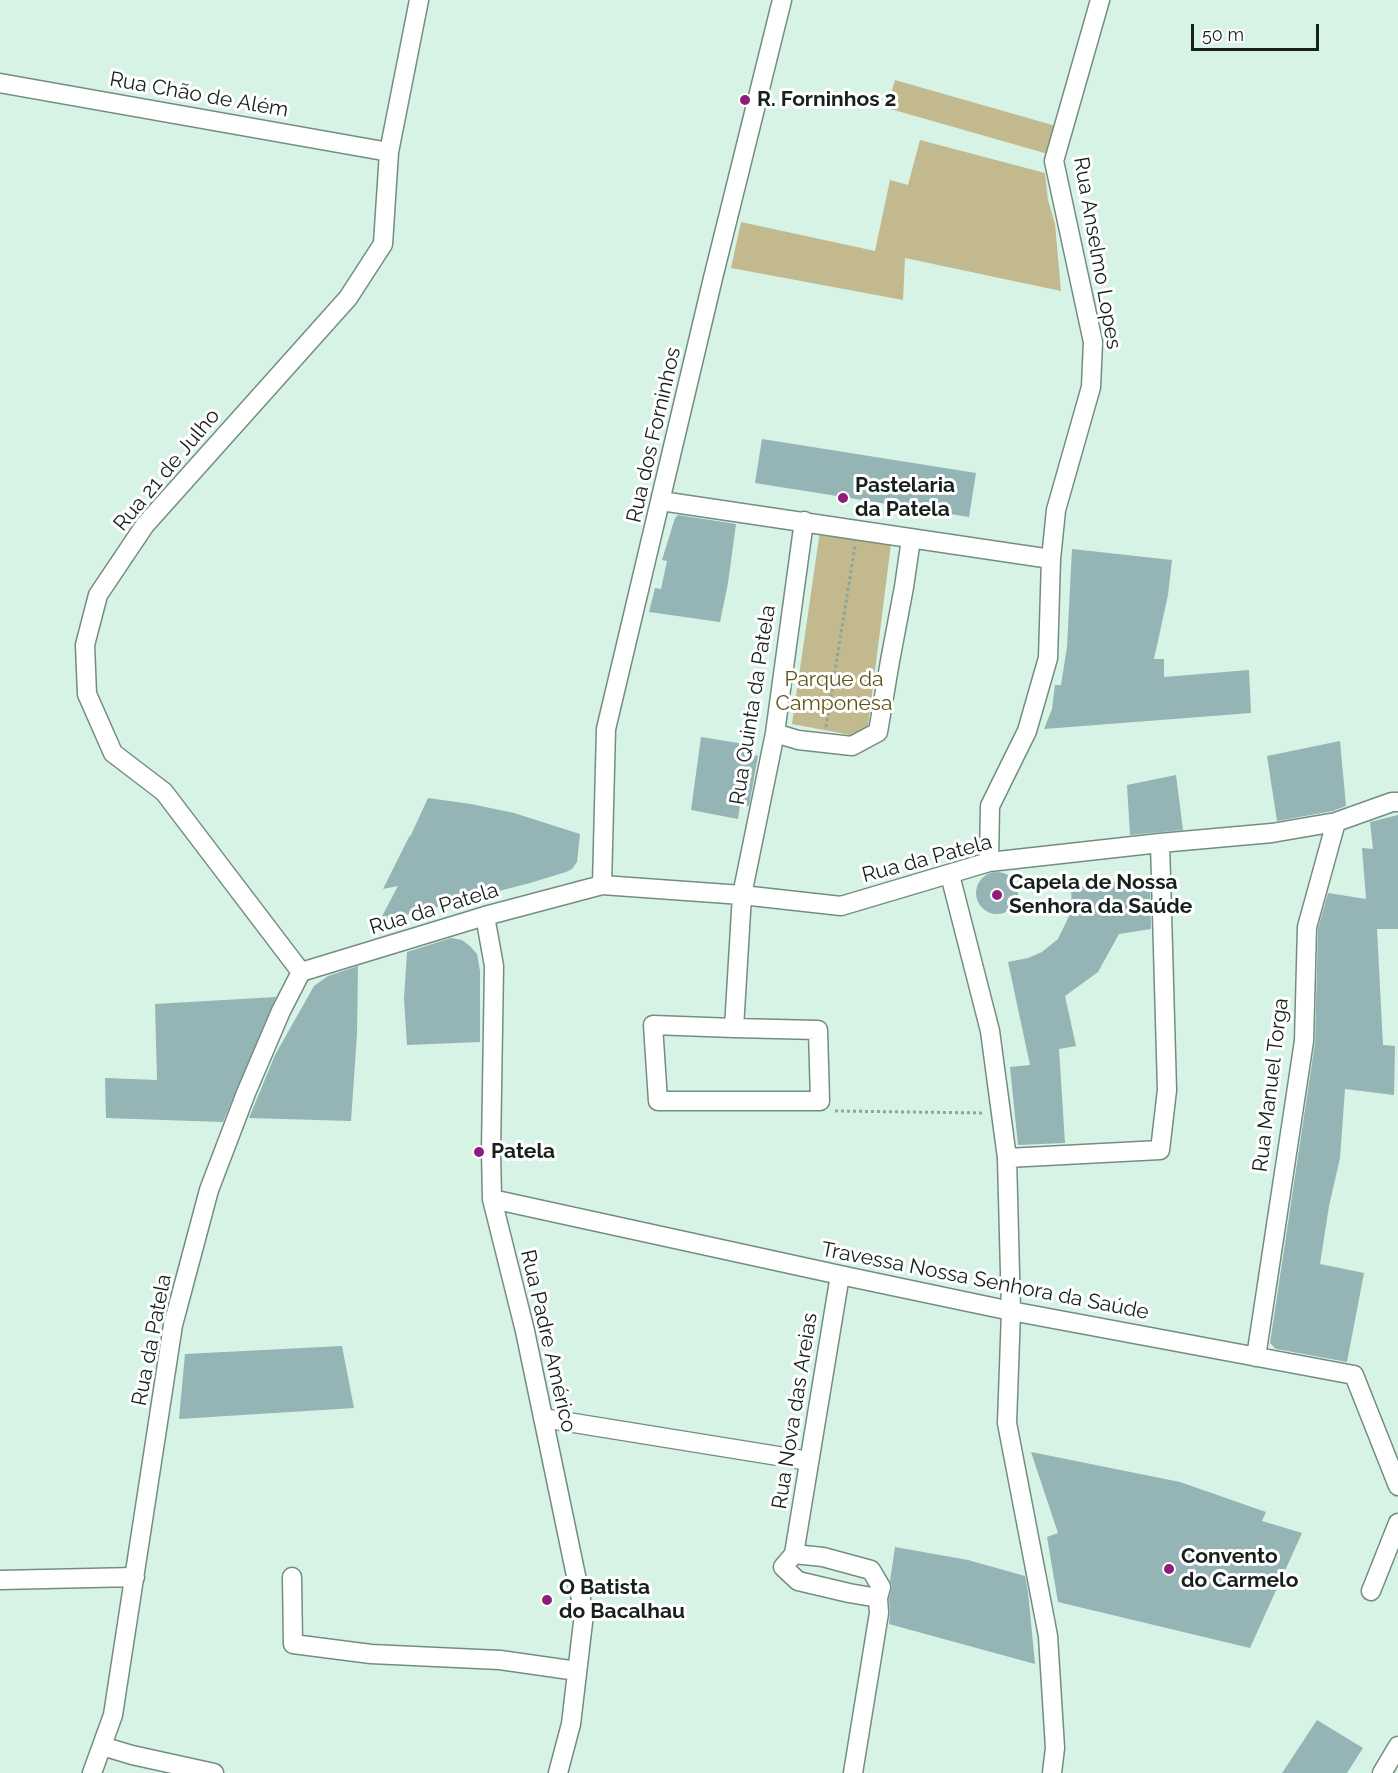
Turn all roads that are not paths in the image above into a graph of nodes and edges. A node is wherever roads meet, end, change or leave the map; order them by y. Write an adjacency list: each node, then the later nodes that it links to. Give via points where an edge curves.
1 (419, 0): 5 (street, Rua 21 de Julho)
2 (782, 0): 6 (street, Rua dos Forninhos)
3 (1100, 0): 9 (street, Rua Anselmo Lopes, via 1054,161 1093,342 1091,387 1056,510)
4 (0, 84): 5 (street, Rua Chão de Além)
5 (389, 152): 19 (street, Rua 21 de Julho, via 383,244 348,298 145,525 98,595 85,645 87,694 113,753 164,792)
6 (661, 501): 7 (street); 16 (street, Rua dos Forninhos, via 606,729)
7 (804, 522): 8 (street); 10 (street, Rua Quinta da Patela)
8 (910, 539): 9 (street); 10 (street, via 878,732 852,746 798,740)
9 (1051, 559): 14 (street, Rua Anselmo Lopes, via 1048,658 1027,731 990,806)
10 (775, 733): 17 (street, Rua Quinta da Patela)
11 (1398, 802): 12 (street, Rua da Patela)
12 (1336, 822): 13 (street, Rua da Patela, via 1272,833); 25 (street, Rua Manuel Torga, via 1306,927 1304,1041)
13 (1160, 843): 14 (street, Rua da Patela); 21 (street, via 1167,1090 1160,1150)
14 (989, 862): 15 (street, Rua da Patela)
15 (950, 875): 17 (street, Rua da Patela, via 841,906); 21 (street, via 990,1031)
16 (602, 885): 17 (street, Rua da Patela); 18 (street, Rua da Patela)
17 (742, 895): 20 (street, Rua Quinta da Patela)
18 (485, 916): 19 (street, Rua da Patela); 22 (street, Rua Padre Américo, via 494,966)
19 (301, 972): 31 (street, Rua da Patela, via 246,1093 209,1190 173,1325)
20 (734, 1028): 20 (street, via 818,1030 820,1101 658,1101 653,1026)
21 (1007, 1158): 24 (street)
22 (492, 1199): 23 (street, Travessa Nossa Senhora da Saúde); 26 (street, Rua Padre Américo)
23 (840, 1275): 24 (street, Travessa Nossa Senhora da Saúde); 27 (street, Rua Nova das Areias)
24 (1011, 1311): 25 (street, Travessa Nossa Senhora da Saúde); 43 (street, via 1007,1423 1048,1636 1055,1748)
25 (1256, 1356): 28 (street, Travessa Nossa Senhora da Saúde, via 1354,1375)
26 (543, 1418): 27 (street); 36 (street, Rua Padre Américo, via 584,1614)
27 (809, 1461): 30 (street, Rua Nova das Areias)
28 (1398, 1486)
29 (1398, 1523): 34 (street)
30 (794, 1554): 35 (street, via 871,1570 881,1587); 35 (street, Rua Nova das Areias, via 783,1567 798,1581)
31 (135, 1577): 33 (street); 37 (street, Rua da Patela, via 113,1715)
32 (292, 1577): 36 (street, via 293,1644 371,1654 500,1660)
33 (0, 1580)
34 (1371, 1591)
35 (878, 1598): 42 (street, via 879,1613)
36 (577, 1671): 41 (street, Rua Padre Américo, via 571,1724)
37 (102, 1746): 39 (street, Rua da Patela); 40 (street)
38 (1398, 1746): 44 (street)
39 (92, 1773)
40 (214, 1773)
41 (558, 1773)
42 (853, 1773)
43 (1052, 1773)
44 (1382, 1773)

